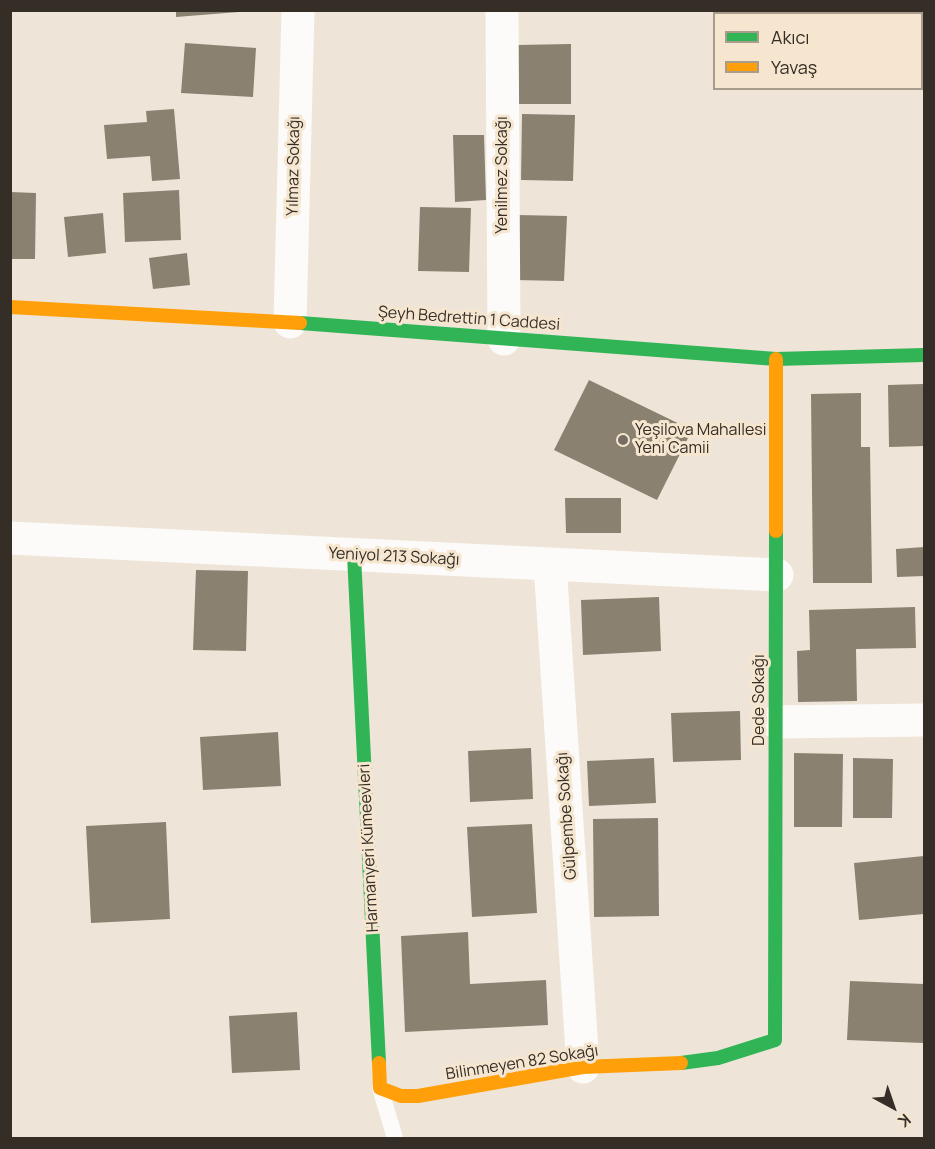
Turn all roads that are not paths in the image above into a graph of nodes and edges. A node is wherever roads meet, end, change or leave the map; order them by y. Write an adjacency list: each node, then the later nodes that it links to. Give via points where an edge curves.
1 (298, 10): 4 (street, Yılmaz Sokağı)
2 (502, 10): 5 (street, Yenilmez Sokağı)
3 (10, 307): 4 (street, Şeyh Bedrettin 1 Caddesi)
4 (290, 322): 5 (street, Şeyh Bedrettin 1 Caddesi)
5 (504, 339): 7 (street, Şeyh Bedrettin 1 Caddesi)
6 (924, 355): 7 (street, Şeyh Bedrettin 1 Caddesi)
7 (776, 359): 11 (street, Dede Sokağı)
8 (10, 538): 9 (street, Yeniyol 213 Sokağı)
9 (354, 555): 10 (street, Yeniyol 213 Sokağı); 16 (street, Harmanyeri Kümeevleri)
10 (550, 564): 11 (street, Yeniyol 213 Sokağı); 15 (street, Gülpembe Sokağı)
11 (777, 575): 13 (street, Dede Sokağı)
12 (924, 720): 13 (street)
13 (776, 722): 14 (street, Dede Sokağı)
14 (775, 1040): 15 (street, Bilinmeyen 82 Sokağı, via 718,1058 678,1064)
15 (583, 1067): 16 (street, Bilinmeyen 82 Sokağı, via 418,1096 401,1096)
16 (380, 1088): 17 (lane, Harmanyeri Kümeevleri)
17 (395, 1138)

